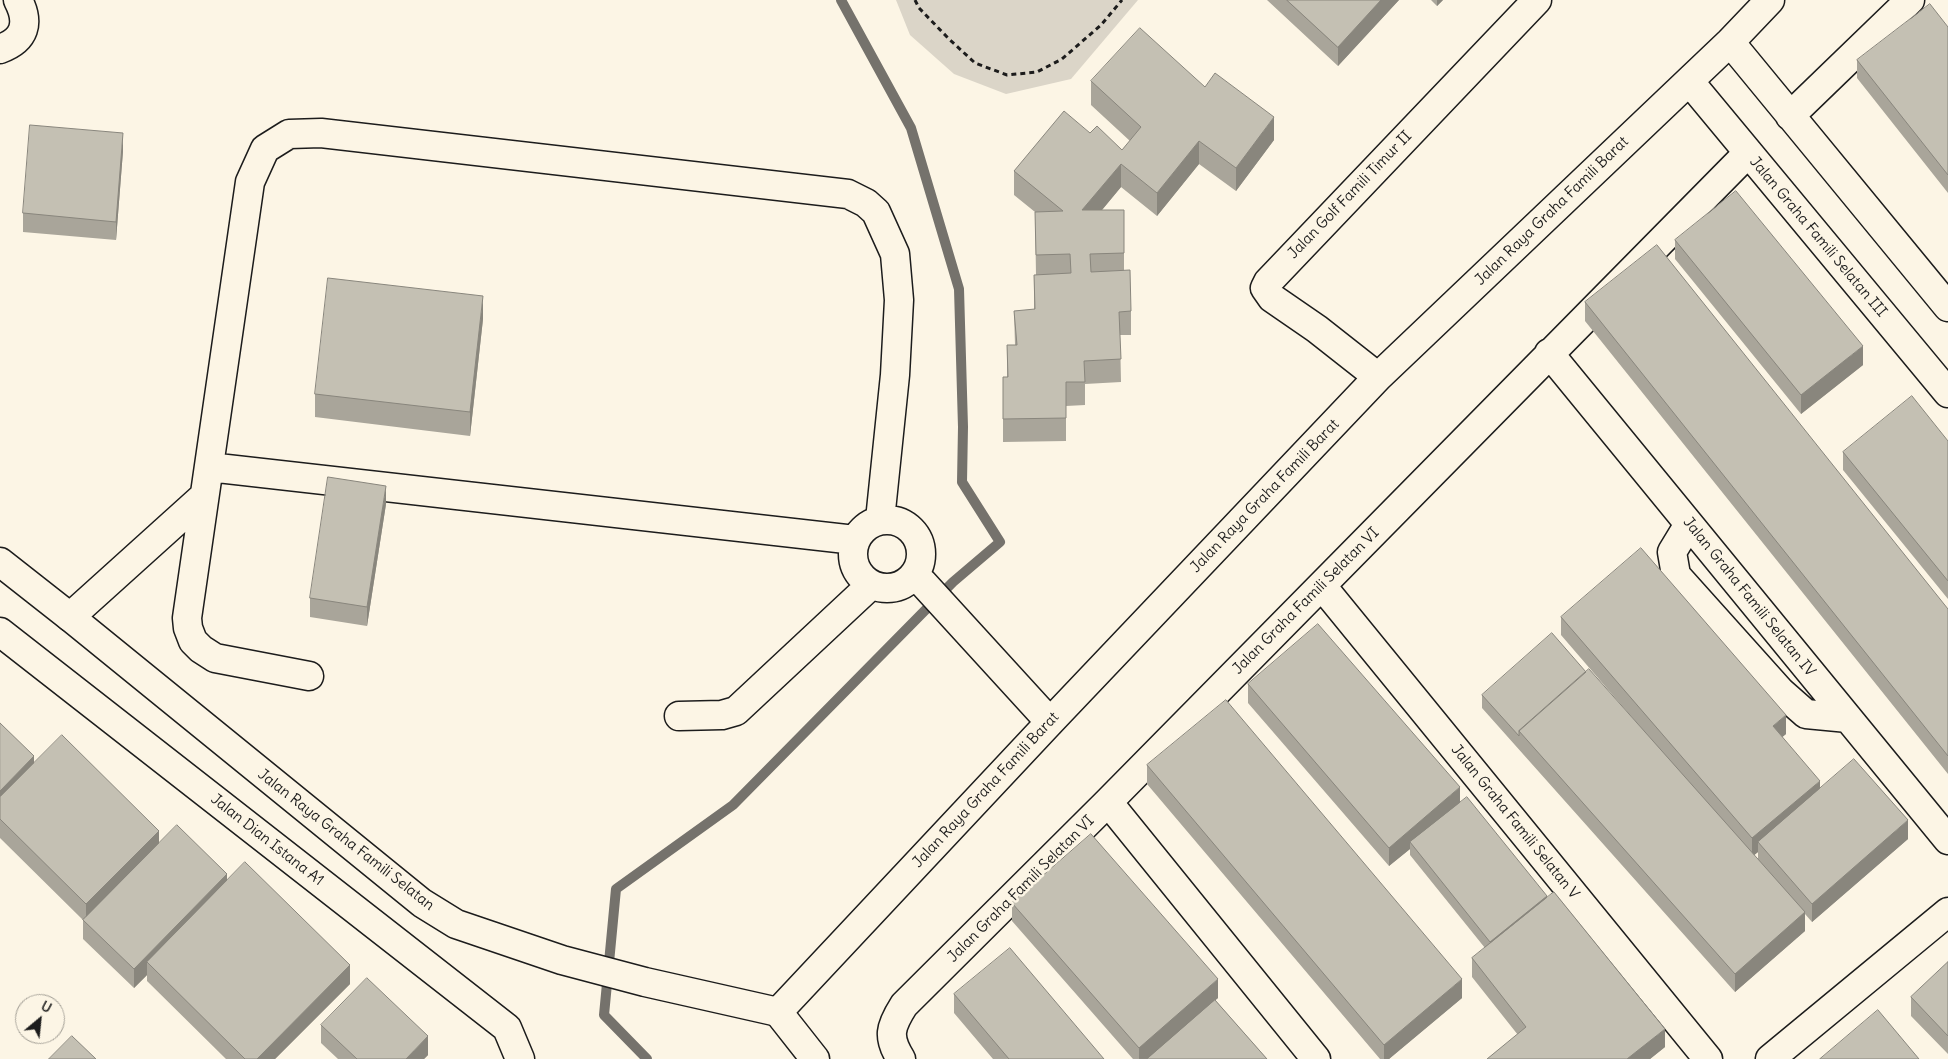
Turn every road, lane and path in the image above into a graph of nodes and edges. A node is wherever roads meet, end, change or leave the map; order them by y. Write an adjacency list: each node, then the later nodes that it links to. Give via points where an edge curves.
1 (18, 0): 8 (street, via 24,11 24,27 19,37)
2 (915, 0): 3 (path, via 948,39 975,64 1007,75 1037,72 1062,59 1101,25)
3 (1122, 0)
4 (1537, 0): 14 (street, Jalan Golf Famili Timur II, via 1272,277 1266,288 1272,298)
5 (1770, 0): 7 (street, Jalan Raya Graha Famili Barat)
6 (1910, 0): 10 (street)
7 (1730, 42): 9 (street, Jalan Raya Graha Famili Barat); 10 (street)
8 (0, 49)
9 (1689, 82): 11 (street, Jalan Graha Famili Selatan III); 14 (street, Jalan Raya Graha Famili Barat)
10 (1790, 116): 12 (street)
11 (1748, 153): 13 (street, Jalan Graha Famili Selatan VI); 15 (street, Jalan Graha Famili Selatan III)
12 (1948, 307)
13 (1549, 353): 19 (street, Jalan Graha Famili Selatan IV); 24 (street, Jalan Graha Famili Selatan VI)
14 (1378, 377): 30 (street, Jalan Raya Graha Famili Barat)
15 (1948, 393)
16 (209, 467): 17 (street); 18 (street, via 250,182 265,149 289,134 321,133 848,194 866,202 876,212 895,254 899,300); 20 (street)
17 (203, 497): 25 (street); 27 (street, via 187,618 193,641 216,658)
18 (880, 520): 20 (street, via 865,527); 22 (street, via 896,521 912,529 920,543)
19 (1689, 524): 29 (street, Jalan Graha Famili Selatan IV); 29 (street, via 1672,552 1676,575 1780,692 1806,714)
20 (855, 540): 23 (street, via 853,558 858,574)
21 (0, 562): 25 (street, Jalan Raya Graha Famili Selatan)
22 (919, 579): 23 (street, via 887,589); 30 (street)
23 (871, 585): 28 (street, via 736,711 722,715)
24 (1322, 586): 31 (street, Jalan Graha Famili Selatan VI); 39 (street, Jalan Graha Famili Selatan V)
25 (70, 618): 34 (street, Jalan Raya Graha Famili Selatan, via 422,903 456,924 562,960)
26 (0, 632): 35 (street, Jalan Dian Istana A1, via 507,1028)
27 (309, 676)
28 (679, 716)
29 (1848, 718): 32 (street, Jalan Graha Famili Selatan IV)
30 (1050, 722): 34 (street, Jalan Raya Graha Famili Barat)
31 (1108, 802): 37 (street, Jalan Graha Famili Selatan VI, via 904,1005 896,1018 892,1036 892,1045); 38 (street)
32 (1948, 840)
33 (1948, 912): 40 (street)
34 (778, 1012): 36 (street)
35 (520, 1059)
36 (816, 1059)
37 (901, 1059)
38 (1316, 1059)
39 (1708, 1059)
40 (1770, 1059)

